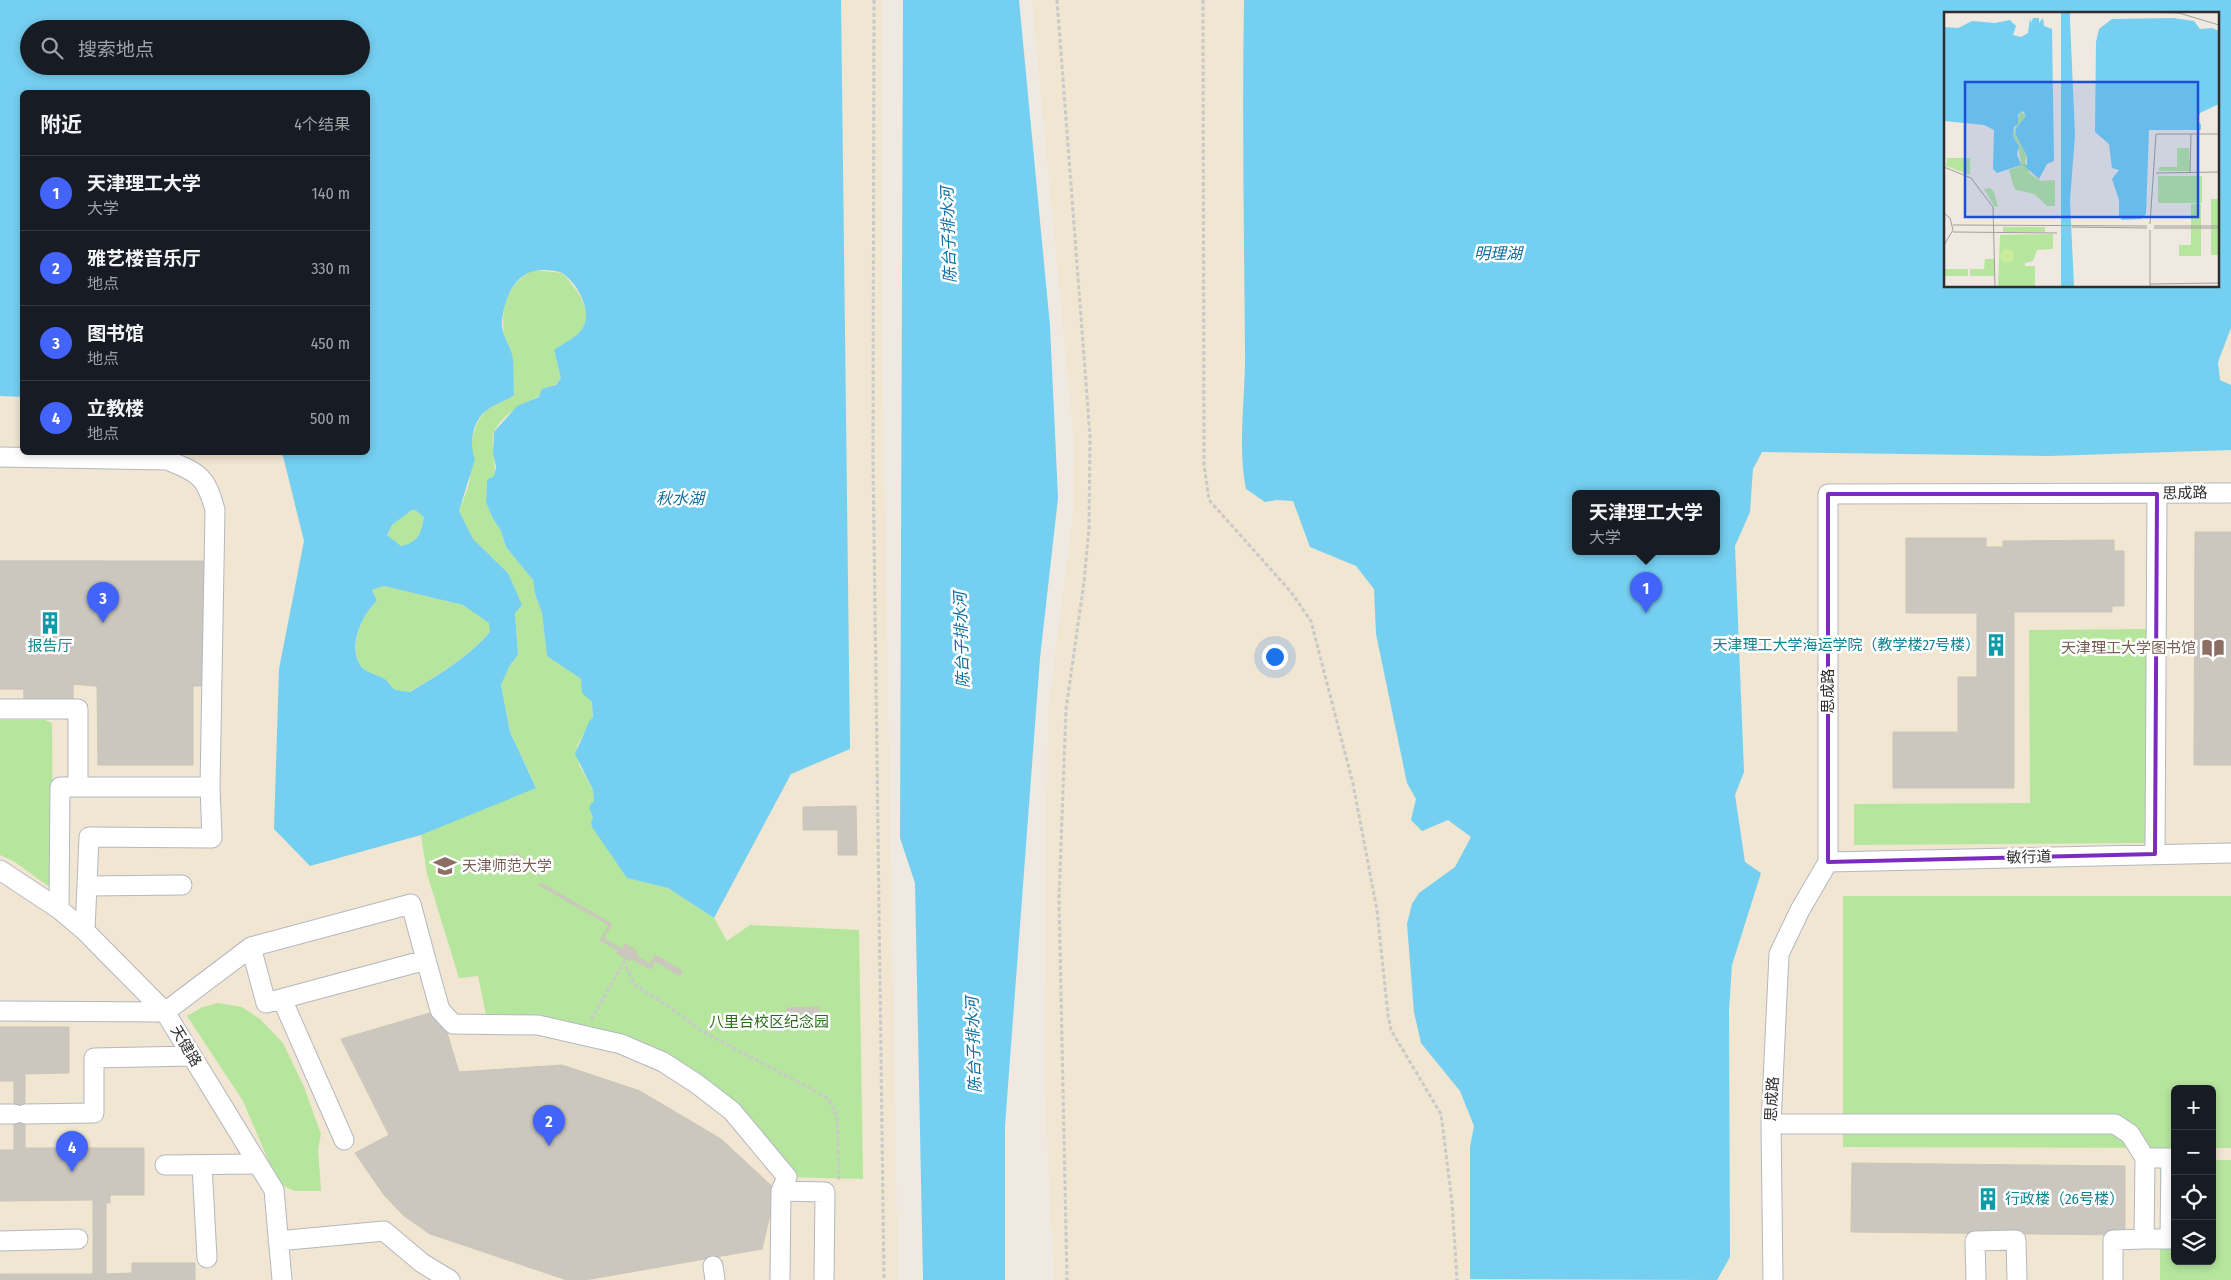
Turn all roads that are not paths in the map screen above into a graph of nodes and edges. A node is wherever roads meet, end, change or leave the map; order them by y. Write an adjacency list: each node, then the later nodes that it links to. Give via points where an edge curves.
1 (0, 457): 6 (street, via 168,460 192,470 209,487 215,510)
2 (2231, 492): 3 (street, 思成路)
3 (2157, 494): 8 (street); 9 (street, 思成路, via 1828,494)
4 (0, 709): 5 (street, via 78,709)
5 (78, 787): 6 (street); 13 (street, via 60,787)
6 (210, 787): 11 (street, via 212,838 89,837)
7 (2231, 853): 8 (street, 敏行道)
8 (2155, 854): 9 (street, 敏行道)
9 (1828, 862): 22 (street, 思成路, via 1779,954)
10 (0, 870): 13 (street, 天健路)
11 (87, 886): 12 (street); 14 (street)
12 (182, 886)
13 (59, 909): 14 (street, 天健路)
14 (85, 931): 19 (street, 天健路)
15 (251, 947): 16 (street, via 411,904); 17 (street, via 266,1003); 19 (street)
16 (426, 960): 17 (street); 28 (street, via 440,1010 453,1024 538,1025 584,1034 621,1044 663,1062 697,1084 732,1111 787,1177)
17 (282, 999): 23 (street)
18 (0, 1011): 19 (street)
19 (165, 1012): 20 (street, 天健路)
20 (192, 1056): 21 (street, via 94,1058 94,1113); 25 (street, 天健路)
21 (13, 1114)
22 (1770, 1124): 24 (street, via 2115,1124 2130,1134); 38 (street, 思成路)
23 (344, 1140)
24 (2145, 1158): 29 (street); 29 (street, via 2171,1158 2171,1167 2170,1239)
25 (258, 1164): 26 (street); 32 (street, 天健路, via 274,1190)
26 (202, 1165): 27 (street); 33 (street)
27 (165, 1166)
28 (781, 1191): 36 (street); 37 (street, via 825,1192)
29 (2144, 1239): 41 (street, via 2113,1240)
30 (78, 1240): 31 (street)
31 (0, 1241)
32 (278, 1241): 34 (street, 天健路); 35 (street, via 384,1231 422,1263)
33 (207, 1258)
34 (282, 1280)
35 (450, 1280)
36 (780, 1280)
37 (824, 1280)
38 (1773, 1280)
39 (1976, 1280): 40 (street, via 1975,1241 2016,1240)
40 (2017, 1280)
41 (2113, 1280)

